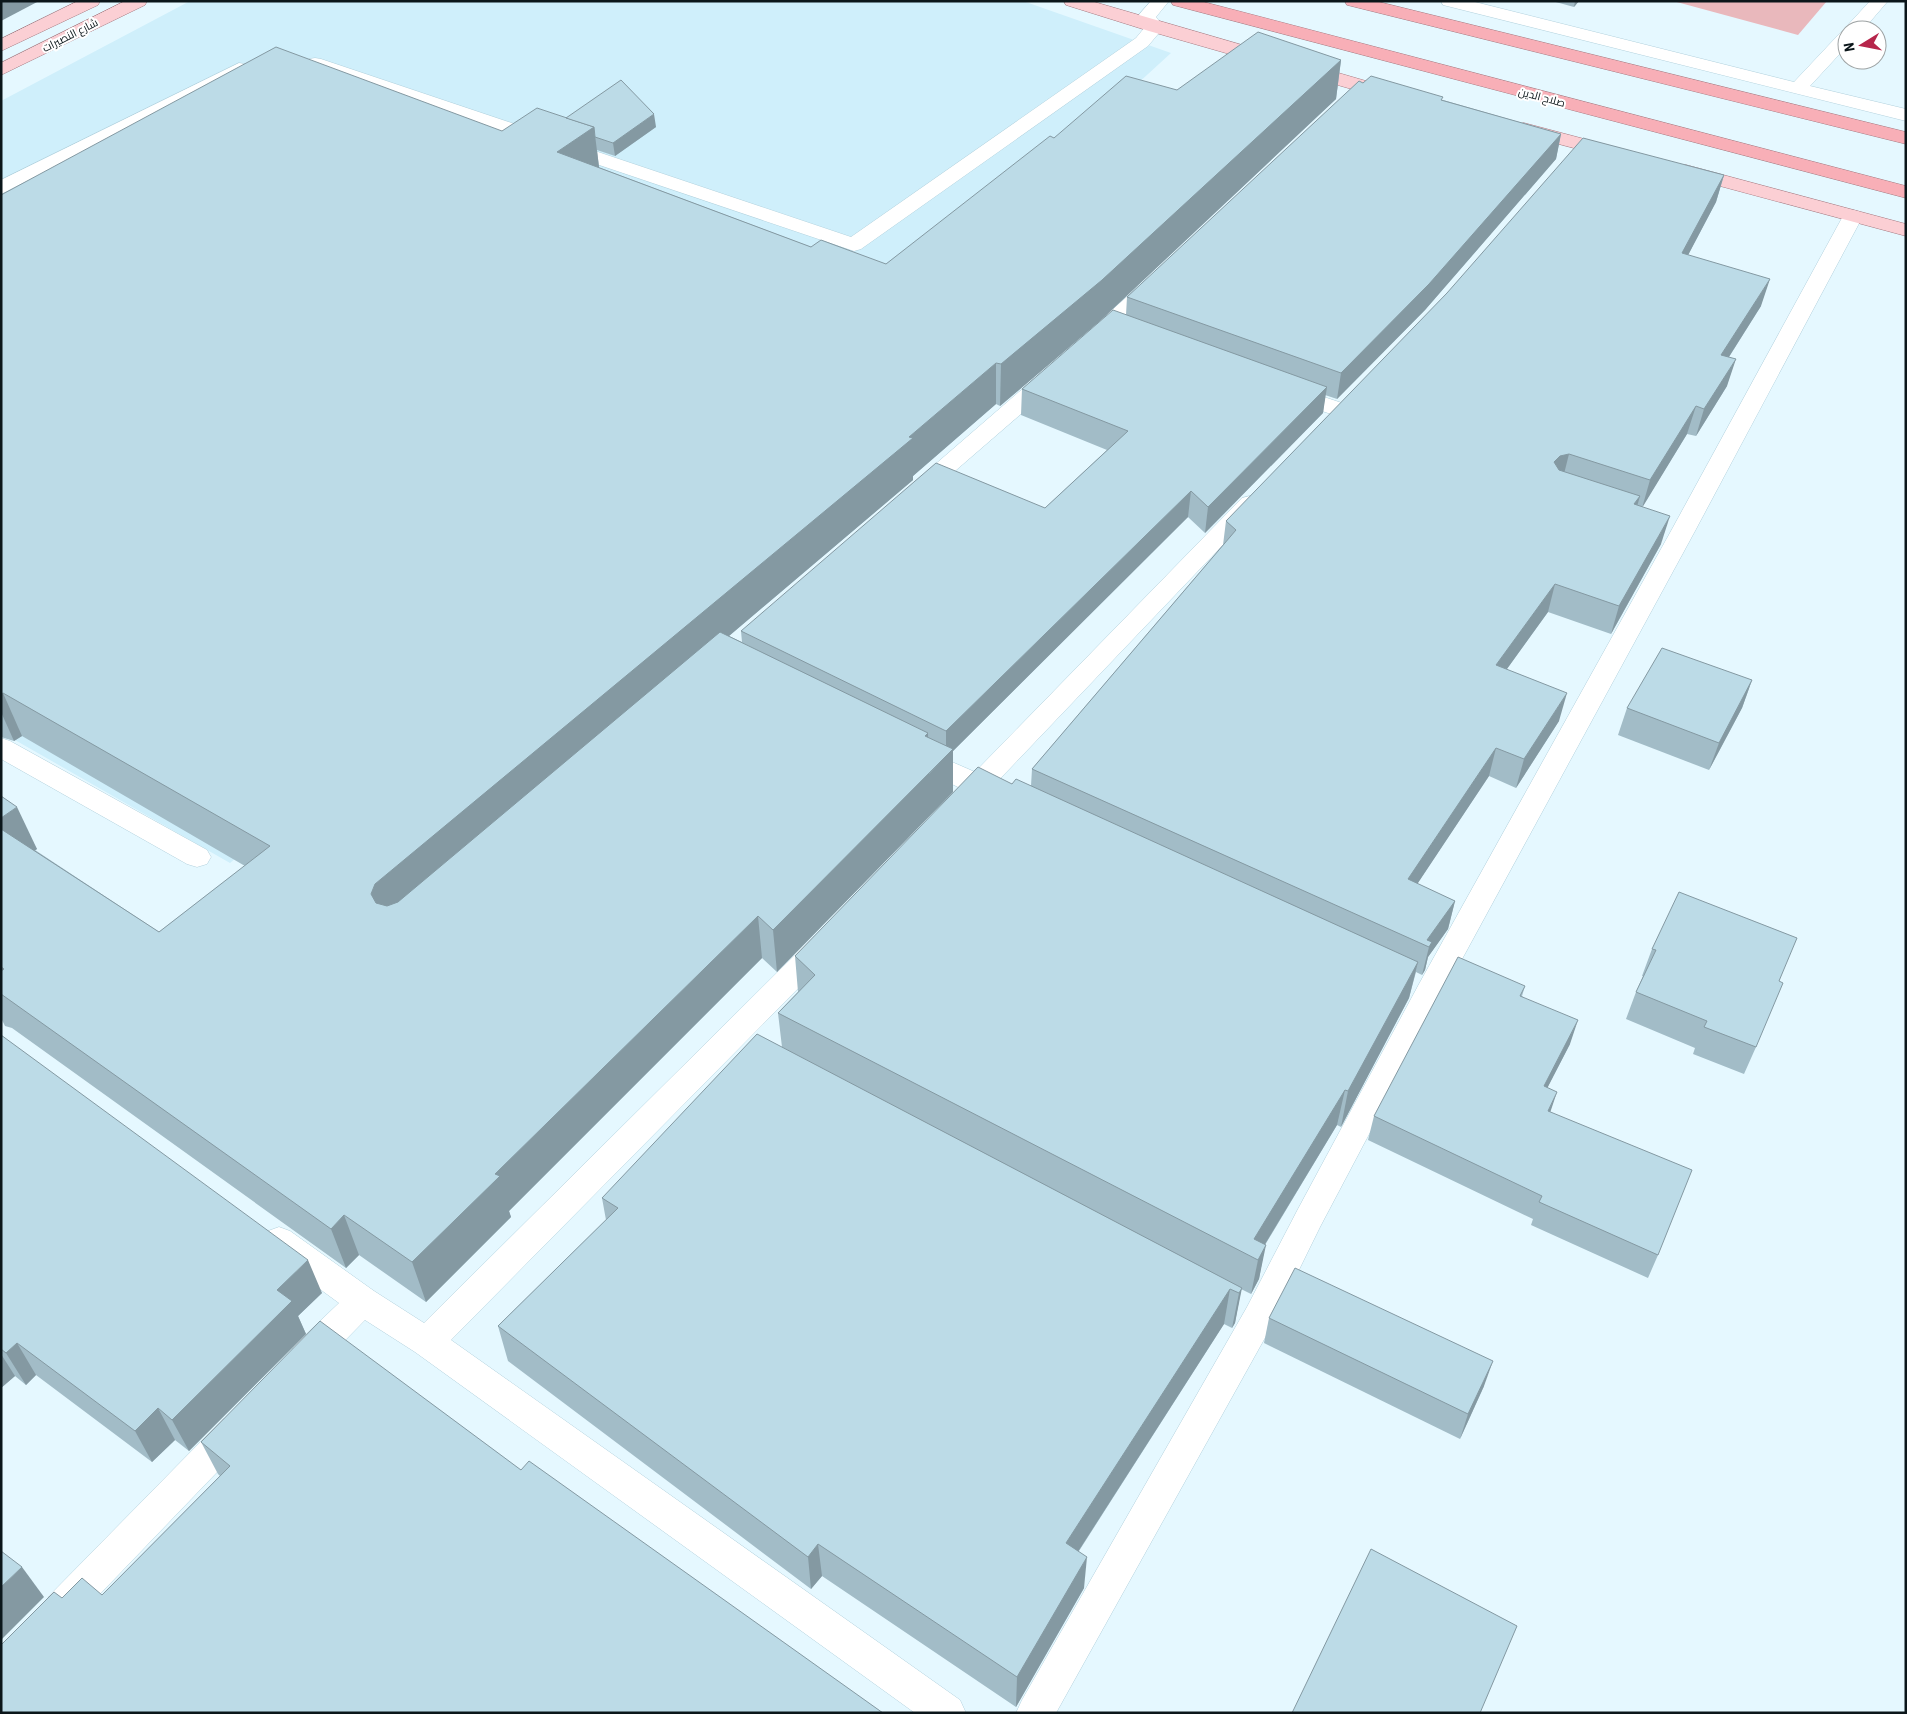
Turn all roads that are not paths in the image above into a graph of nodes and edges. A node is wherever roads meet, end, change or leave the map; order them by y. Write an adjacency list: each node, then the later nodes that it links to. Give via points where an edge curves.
1 (92, 1): 13 (main road, شارع النصيرات)
2 (139, 1): 17 (main road, شارع النصيرات)
3 (1072, 1): 12 (main road)
4 (1161, 1): 12 (street, via 1146,17)
5 (1179, 1): 28 (highway, صلاح الدين)
6 (1353, 1): 10 (highway)
7 (1397, 1): 10 (highway)
8 (1449, 1): 18 (street)
9 (1880, 1): 11 (street)
10 (1413, 16): 22 (highway)
11 (1862, 20)
12 (1155, 27): 15 (street, via 1142,42 854,245); 19 (main road, via 1356,93)
13 (1, 46)
14 (1837, 47): 18 (street)
15 (294, 56)
16 (258, 58): 27 (street)
17 (1, 70)
18 (1798, 88): 20 (street)
19 (1411, 99)
20 (1906, 115)
21 (1506, 124): 23 (main road)
22 (1906, 138)
23 (1582, 144): 24 (main road); 25 (street)
24 (1628, 156)
25 (1562, 166)
26 (1666, 166): 29 (main road)
27 (1, 188)
28 (1906, 192)
29 (1853, 216): 30 (main road); 46 (street, via 1674,528)
30 (1906, 230)
31 (1166, 271): 37 (street, via 1118,330 1072,358)
32 (1266, 383): 34 (street)
33 (1360, 390): 34 (street)
34 (1340, 410): 35 (street)
35 (1320, 432)
36 (1265, 488): 40 (street)
37 (902, 505)
38 (1, 747): 43 (street)
39 (899, 747): 40 (street)
40 (978, 786): 41 (street); 42 (street)
41 (1014, 802)
42 (951, 814)
43 (197, 857)
44 (841, 926): 49 (street, via 745,1045)
45 (1402, 980): 46 (street)
46 (1429, 992): 54 (street, via 1309,1218 1246,1310)
47 (258, 1224): 48 (street)
48 (362, 1301): 49 (street); 50 (street)
49 (427, 1342): 53 (street)
50 (285, 1379)
51 (258, 1407): 52 (street)
52 (43, 1627)
53 (947, 1713)
54 (1035, 1713)

